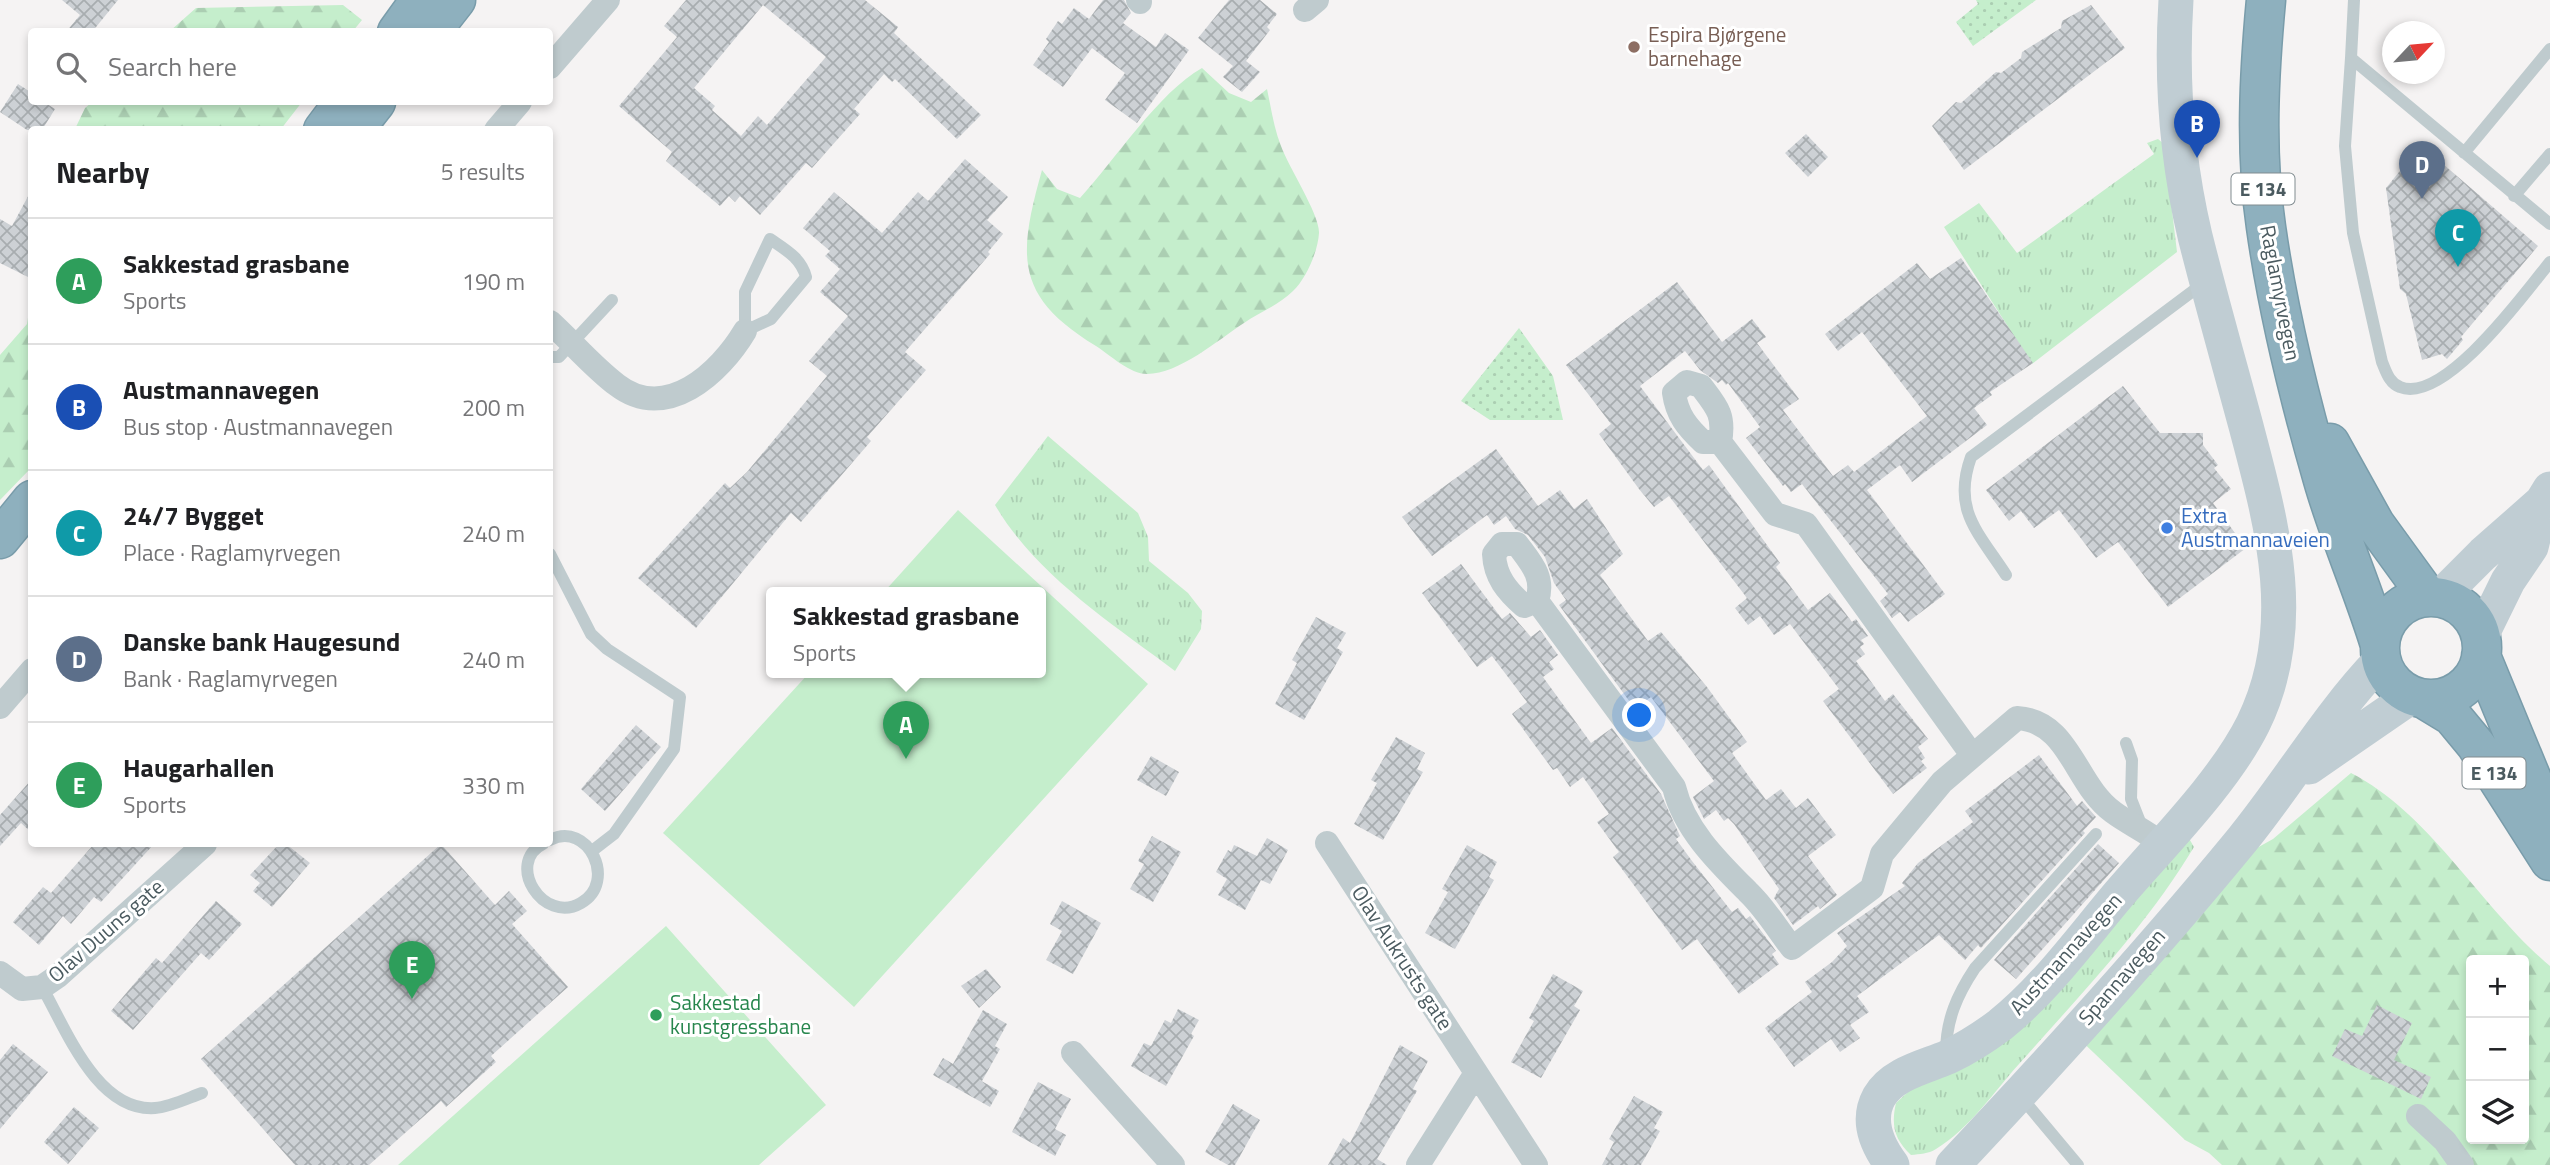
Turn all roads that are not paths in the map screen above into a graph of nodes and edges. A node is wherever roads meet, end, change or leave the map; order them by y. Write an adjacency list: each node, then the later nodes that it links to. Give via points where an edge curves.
1 (420, 0): 7 (highway)
2 (456, 0): 8 (highway)
3 (608, 0): 11 (street)
4 (2176, 0): 23 (street, Austmannavegen, via 2178,125 2187,193)
5 (2266, 0): 29 (highway, Raglamyrvegen / E 134, via 2260,62 2265,225)
6 (2354, 0): 10 (lane)
7 (400, 28)
8 (434, 28)
9 (2550, 49): 18 (lane)
10 (2351, 58): 18 (lane); 22 (lane, via 2345,146 2353,233 2390,380 2401,388 2425,388 2450,374)
11 (553, 64)
12 (342, 105): 15 (highway)
13 (374, 105): 16 (highway)
14 (517, 105): 17 (street)
15 (326, 126)
16 (357, 126)
17 (499, 126)
18 (2464, 153): 20 (lane)
19 (2550, 154): 20 (lane)
20 (2514, 196): 21 (lane)
21 (2550, 224)
22 (2550, 262)
23 (2207, 280): 37 (lane, via 1971,457 1962,481 1967,516); 50 (street, Austmannavegen, via 2272,529 2280,580 2277,647 2253,723 2229,761)
24 (612, 300): 27 (lane)
25 (553, 325): 27 (street)
26 (745, 331): 26 (lane, via 771,319 806,277 793,254 770,239 745,292); 27 (street, via 727,356 691,388 655,399 635,396 617,386)
27 (573, 343): 28 (lane)
28 (553, 357)
29 (2296, 375): 38 (highway, Raglamyrvegen / E 134, via 2369,513); 41 (highway, Raglamyrvegen / E 134, via 2323,482)
30 (1720, 442): 46 (street, via 1775,514 1806,524)
31 (2546, 496): 38 (street); 40 (street, via 2531,547 2508,581)
32 (28, 505): 34 (highway)
33 (28, 536): 36 (highway)
34 (0, 539)
35 (553, 560): 55 (lane, via 591,634 680,697 674,749 614,834)
36 (0, 570)
37 (2006, 575)
38 (2434, 597): 40 (highway, E 134, via 2466,611); 41 (highway, via 2413,600 2395,612 2382,631)
39 (1537, 601): 46 (street, via 1674,787 1680,810 1792,948 1872,888 1882,854 1941,782)
40 (2481, 646): 43 (highway, via 2477,671 2454,694); 48 (highway, E 134)
41 (2380, 653): 43 (highway, E 134, via 2398,688); 47 (street, Spannavegen)
42 (28, 675): 44 (street)
43 (2418, 697): 47 (street, Spannavegen, via 2332,749); 56 (highway, E 134, via 2452,716 2476,745)
44 (0, 707)
45 (2126, 743): 50 (lane, via 2132,760 2131,799)
46 (1972, 755): 50 (street, via 2017,718 2034,719 2051,729 2112,812)
47 (2287, 785): 63 (street, Spannavegen)
48 (2550, 823)
49 (2096, 834): 60 (lane, via 1961,988 1946,1032)
50 (2152, 836): 60 (street, Austmannavegen, via 2017,1010 1981,1039)
51 (553, 838): 55 (lane, via 576,838)
52 (1327, 843): 61 (street, Olav Aukrusts gate)
53 (202, 847): 58 (street, Olav Duuns gate)
54 (541, 847): 55 (lane, via 528,864 529,884 541,901 560,908 580,904 595,890 599,870)
55 (592, 851)
56 (2550, 861)
57 (0, 973): 58 (street, Olav Duuns gate, via 22,989)
58 (42, 987): 62 (lane, via 96,1080 121,1103 155,1108)
59 (1073, 1053): 65 (street)
60 (1946, 1058): 68 (street, Austmannavegen, via 1903,1075 1880,1094 1872,1123)
61 (1476, 1073): 66 (street); 67 (street, Olav Aukrusts gate)
62 (202, 1093)
63 (2019, 1094): 69 (street, Spannavegen); 70 (lane)
64 (2418, 1116): 71 (street)
65 (1173, 1165)
66 (1418, 1165)
67 (1536, 1165)
68 (1892, 1165)
69 (1953, 1165)
70 (2078, 1165)
71 (2462, 1165)

